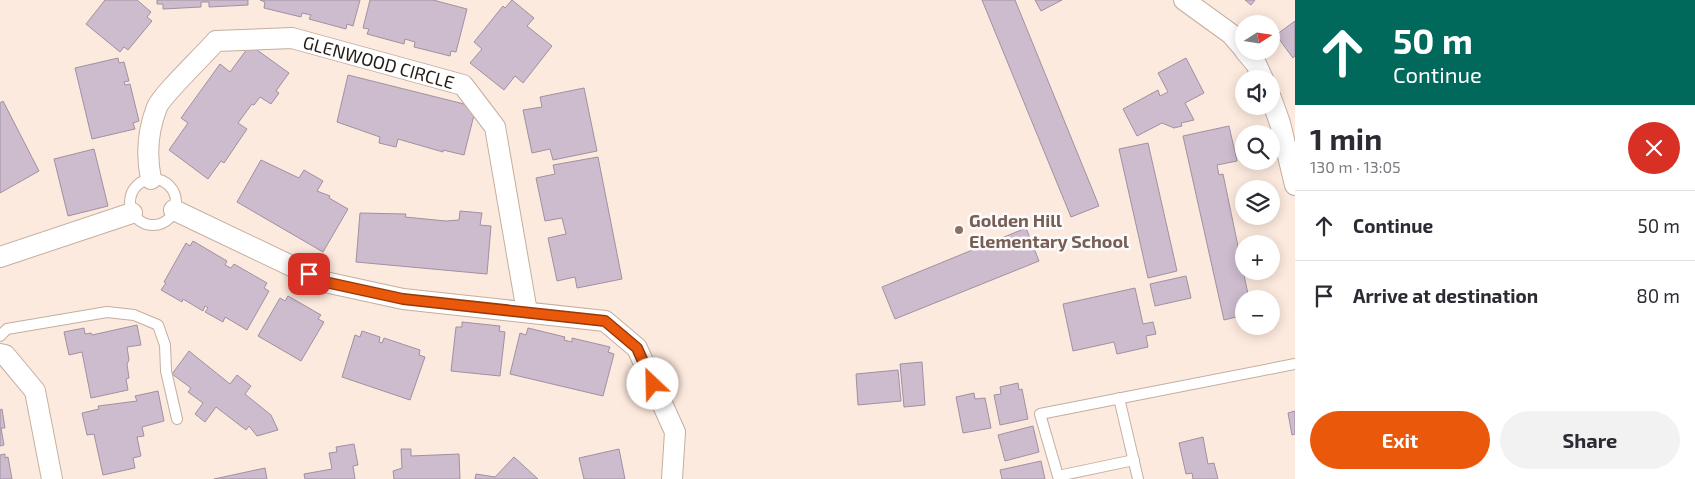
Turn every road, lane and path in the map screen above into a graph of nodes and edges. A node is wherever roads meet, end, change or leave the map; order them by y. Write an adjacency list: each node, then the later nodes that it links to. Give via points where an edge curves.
1 (1184, 0): 2 (street)
2 (1235, 39)
3 (1277, 115): 5 (street)
4 (151, 179): 6 (lane, via 171,188 176,202); 7 (lane, via 143,181 132,191); 9 (street, GLENWOOD CIRCLE, via 147,160 157,105 216,41 292,38 463,85 496,127)
5 (1295, 185)
6 (174, 210): 7 (lane, via 171,217 158,225 143,223); 9 (street, via 325,282 403,299)
7 (132, 213): 8 (street)
8 (0, 257)
9 (527, 312): 17 (street, via 605,321 637,348 675,432)
10 (0, 336): 14 (lane, via 7,329 107,312 134,315 158,325 165,346 166,370)
11 (0, 354): 16 (street, via 5,354 35,391)
12 (1292, 365): 13 (lane)
13 (1119, 398): 15 (lane); 15 (lane, via 1040,414 1058,476)
14 (177, 419)
15 (1134, 460): 18 (lane)
16 (52, 479)
17 (672, 479)
18 (1138, 479)

